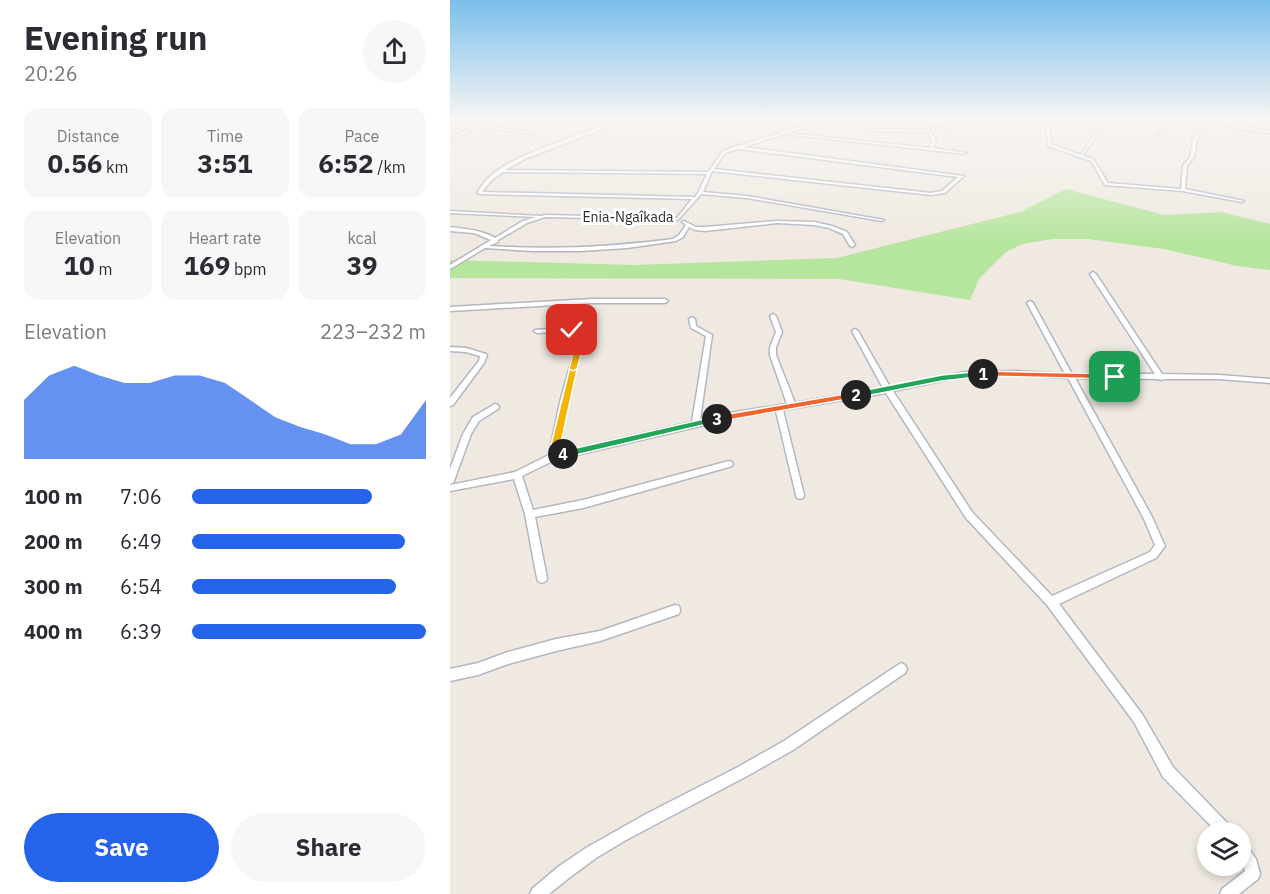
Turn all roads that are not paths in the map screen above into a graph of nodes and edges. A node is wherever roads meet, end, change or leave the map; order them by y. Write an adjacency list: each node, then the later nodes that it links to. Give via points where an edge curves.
1 (522, 160): 6 (street)
2 (719, 160): 7 (street, Enia-Ngaîkada)
3 (835, 160): 7 (street, via 962,176 943,192 932,194)
4 (1092, 160): 8 (street, via 1107,184)
5 (1190, 160): 8 (street, via 1185,166)
6 (499, 172): 7 (street); 10 (street, via 479,193)
7 (710, 172): 9 (street, Enia-Ngaîkada)
8 (1183, 190): 11 (street)
9 (700, 193): 10 (street, Enia-Ngaîkada); 15 (street)
10 (695, 198): 14 (street, Enia-Ngaîkada)
11 (1242, 201)
12 (450, 212): 13 (street)
13 (545, 216): 14 (street, Enia-Ngaîkada); 18 (street, Enia-Ngaîkada, via 525,222)
14 (678, 219): 16 (street)
15 (882, 220)
16 (689, 224): 19 (street, via 705,229 771,223 816,225 845,233); 20 (street, via 674,240 625,247)
17 (450, 229): 18 (street, via 476,232)
18 (496, 241): 20 (street, Enia-Ngaîkada)
19 (852, 245)
20 (486, 247): 21 (street, Enia-Ngaîkada)
21 (450, 267)
22 (1093, 274): 32 (street)
23 (665, 301): 25 (street)
24 (1030, 303): 31 (street)
25 (450, 309)
26 (773, 316): 36 (street, via 779,332 773,355)
27 (692, 319): 39 (street, via 693,327 710,334)
28 (537, 331): 40 (street, via 571,329 581,338)
29 (855, 331): 34 (street)
30 (450, 350): 35 (street, via 484,355 483,362)
31 (1068, 376): 32 (street); 34 (street, via 965,374); 48 (street, via 1160,546 1153,555)
32 (1161, 378): 33 (street)
33 (1270, 381)
34 (888, 390): 36 (street); 48 (street, via 969,515)
35 (450, 403)
36 (792, 406): 38 (street)
37 (495, 407): 43 (street, via 476,419)
38 (778, 408): 39 (street); 45 (street)
39 (696, 424): 40 (street)
40 (553, 457): 42 (street)
41 (729, 464): 46 (street, via 583,504)
42 (517, 475): 44 (street); 46 (street)
43 (450, 481)
44 (450, 488)
45 (800, 495)
46 (530, 514): 47 (street)
47 (542, 578)
48 (1051, 602): 52 (street, via 1138,718 1168,772)
49 (675, 610): 51 (street, via 600,636)
50 (902, 669): 54 (street, via 773,755 664,810 561,872)
51 (450, 675)
52 (1216, 822)
53 (1250, 876): 55 (street)
54 (537, 894)
55 (1227, 894)

